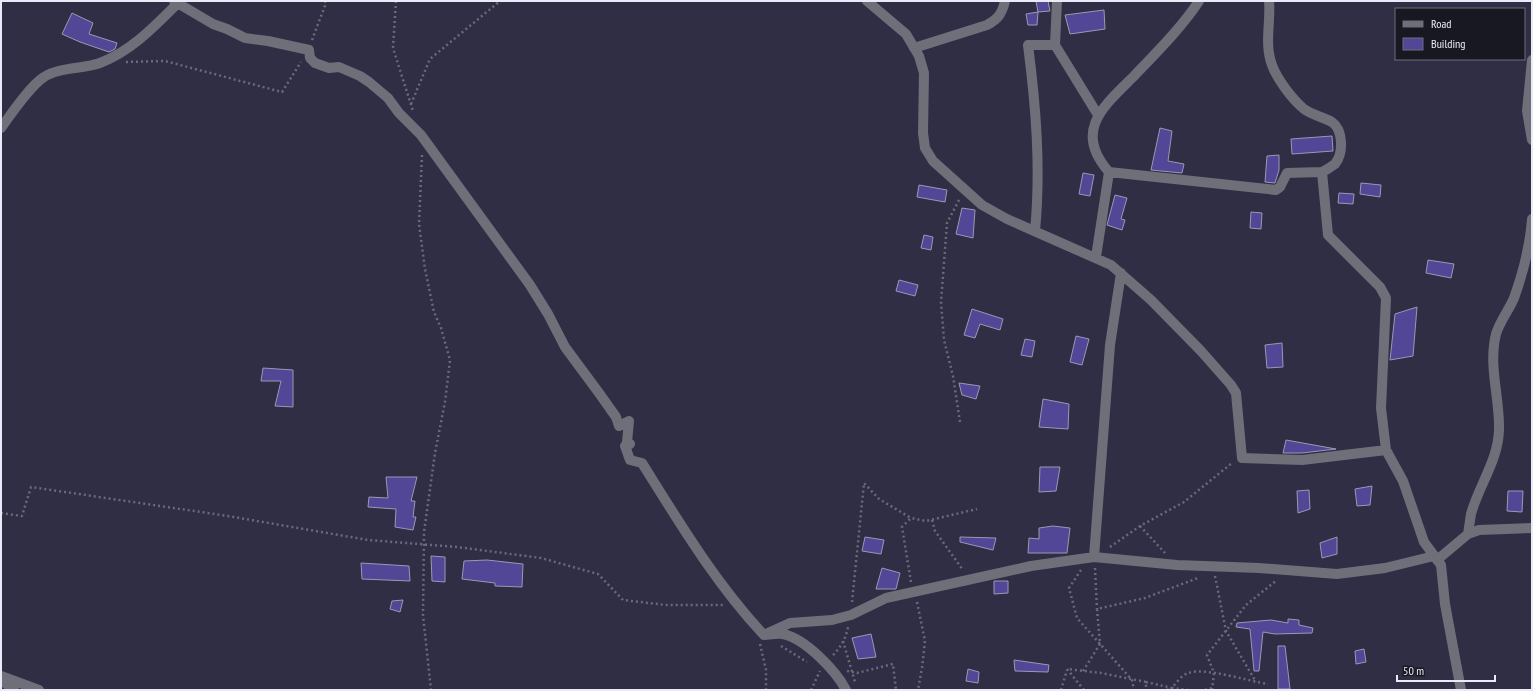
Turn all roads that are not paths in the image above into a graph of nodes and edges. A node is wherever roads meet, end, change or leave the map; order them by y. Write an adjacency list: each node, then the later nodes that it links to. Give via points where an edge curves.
1 (867, 1): 8 (street, via 906,34)
2 (1005, 1): 8 (street, via 996,20)
3 (1057, 1): 7 (street)
4 (1200, 1): 10 (street, via 1135,75 1112,96)
5 (1269, 1): 14 (street, via 1268,50 1277,75 1304,108 1338,127 1341,137 1340,152 1335,163)
6 (175, 2): 11 (street, via 140,41 100,63 44,76 18,104); 24 (street, via 213,24 245,38 308,50 310,58 315,63 329,68 339,67 360,76 388,98 421,135 530,285 565,348 616,417 618,426 629,421 626,437 630,444 625,446 630,460 642,463 697,549)
7 (1055, 45): 10 (street); 16 (street, via 1028,45 1038,144 1039,192)
8 (914, 48): 16 (street, via 924,73 925,148 933,161 964,190 994,212)
9 (1532, 60): 12 (street, via 1527,111)
10 (1098, 115): 13 (street, via 1092,144 1097,159)
11 (1, 128)
12 (1532, 140)
13 (1109, 172): 14 (street, via 1276,190 1287,173); 17 (street)
14 (1322, 172): 19 (street, via 1328,234 1380,287 1386,298 1381,408)
15 (1532, 219): 21 (street, via 1531,237 1514,299 1497,333 1494,365 1499,431 1496,451 1471,514)
16 (1035, 231): 17 (street)
17 (1096, 257): 18 (street)
18 (1121, 273): 19 (street, via 1201,351 1236,393 1242,458 1302,460); 22 (street, via 1110,345)
19 (1386, 450): 23 (street, via 1402,481 1424,542)
20 (1532, 528): 21 (street, via 1479,530)
21 (1468, 534): 23 (street)
22 (1094, 558): 23 (street, via 1177,566 1337,574); 24 (street, via 1031,566 886,598 851,615 832,620 790,623)
23 (1436, 558): 30 (street, via 1441,565 1445,604)
24 (764, 635): 29 (street, via 783,634 815,652 835,672)
25 (1, 676): 28 (street)
26 (1, 680): 27 (street)
27 (14, 690)
28 (39, 690)
29 (846, 690)
30 (1461, 690)

